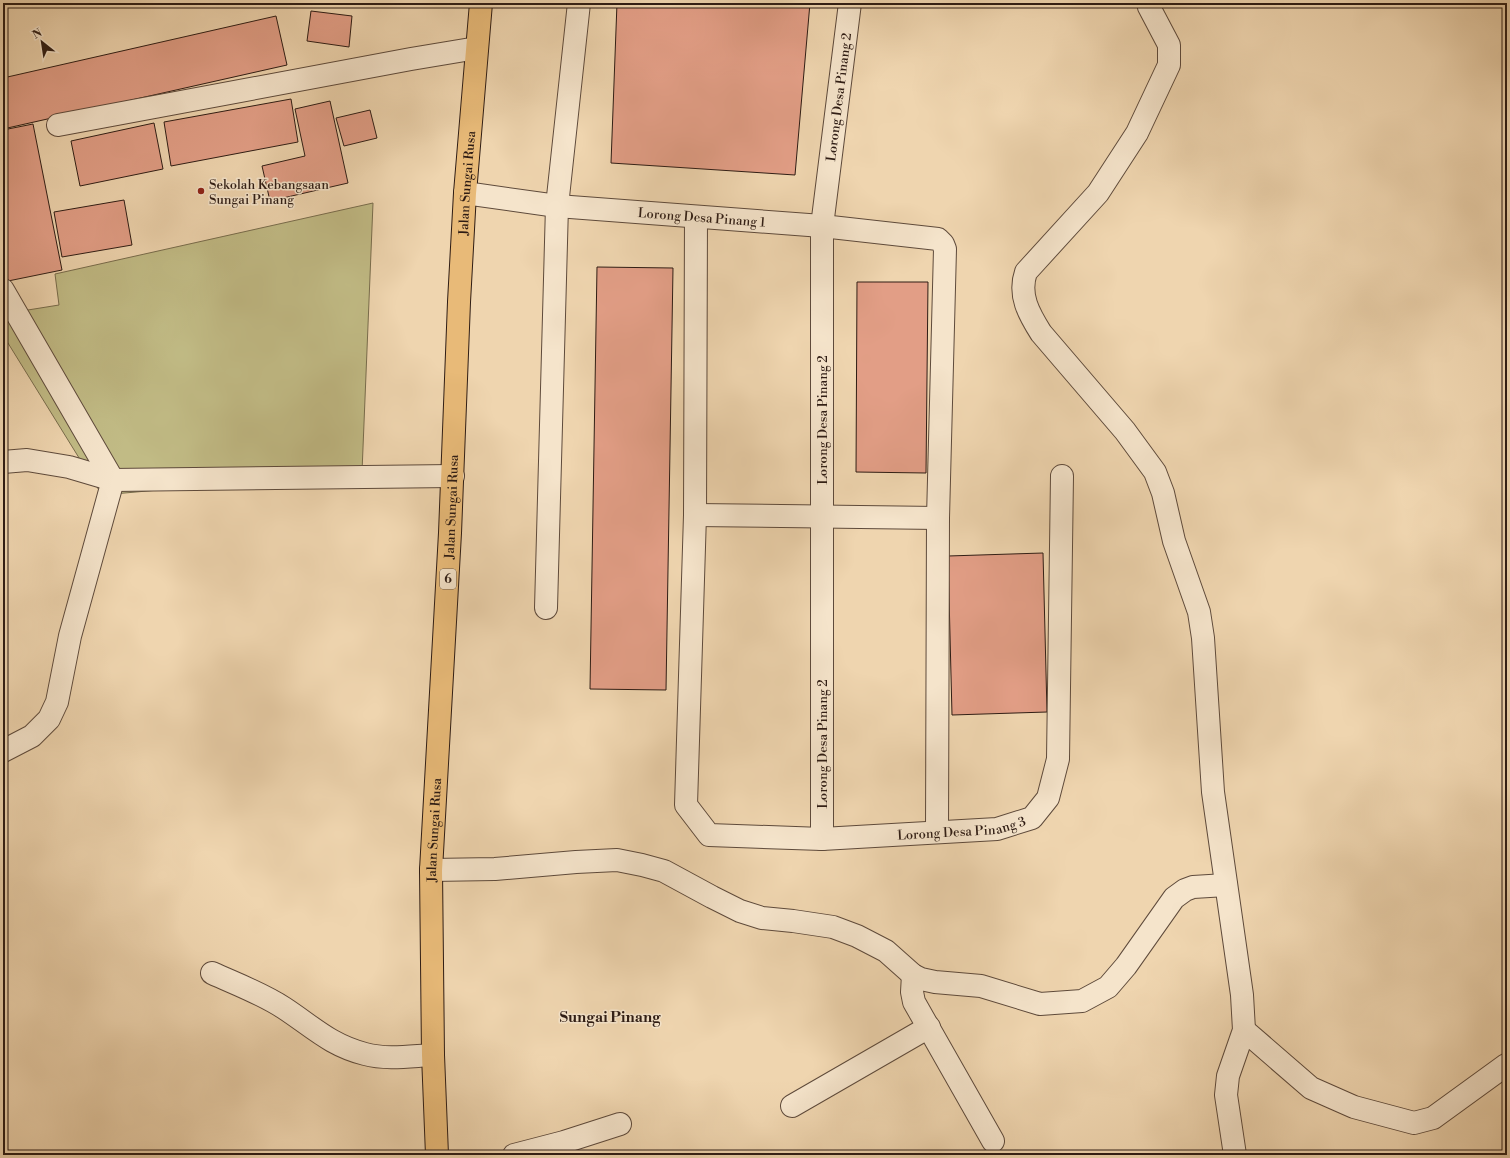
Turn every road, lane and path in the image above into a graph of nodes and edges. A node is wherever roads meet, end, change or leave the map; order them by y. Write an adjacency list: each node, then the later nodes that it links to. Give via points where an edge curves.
1 (481, 3): 5 (main road, Jalan Sungai Rusa / 6)
2 (579, 3): 8 (street)
3 (850, 3): 10 (street, Lorong Desa Pinang 2)
4 (1148, 3): 24 (street, via 1169,45 1169,65 1137,133 1098,193 1026,272 1023,294 1031,318 1041,333 1125,431 1156,472 1174,541 1199,612 1213,792)
5 (477, 48): 6 (street); 7 (main road, Jalan Sungai Rusa / 6)
6 (58, 125)
7 (465, 194): 8 (street, Lorong Desa Pinang 1); 13 (main road, Jalan Sungai Rusa / 6)
8 (557, 206): 9 (street, Lorong Desa Pinang 1); 19 (street)
9 (696, 217): 10 (street, Lorong Desa Pinang 1); 16 (street)
10 (822, 226): 17 (street, Lorong Desa Pinang 2); 18 (street, Lorong Desa Pinang 1, via 938,239 943,244)
11 (3, 290): 15 (street)
12 (3, 462): 15 (street, via 27,460 69,467)
13 (453, 476): 15 (street); 23 (main road, Jalan Sungai Rusa / 6)
14 (1062, 476): 21 (street, Lorong Desa Pinang 3, via 1058,759 1048,798 1032,818 997,828)
15 (113, 480): 20 (street, via 70,636 57,702 49,719 32,736)
16 (695, 515): 17 (street); 22 (street, Lorong Desa Pinang 3, via 686,805 709,835)
17 (822, 516): 18 (street); 22 (street, Lorong Desa Pinang 2)
18 (938, 518): 21 (street)
19 (546, 608)
20 (3, 751)
21 (937, 832): 22 (street, Lorong Desa Pinang 3)
22 (822, 839)
23 (431, 870): 26 (street, via 495,869 617,860 642,865 664,871 712,897 762,918 834,927 857,936 886,951); 29 (main road, Jalan Sungai Rusa / 6)
24 (1226, 885): 26 (street, via 1193,887 1174,898 1108,987 1082,1001 1040,1004 981,986 935,982); 28 (street, via 1242,995)
25 (212, 973): 29 (street, via 264,996 329,1040 348,1049 378,1056)
26 (913, 975): 27 (street, via 914,1002)
27 (929, 1028): 31 (street); 33 (street)
28 (1244, 1030): 30 (street, via 1311,1088 1354,1107 1414,1123 1433,1118); 36 (street, via 1228,1076 1226,1095)
29 (433, 1055): 34 (main road, Jalan Sungai Rusa / 6)
30 (1506, 1065)
31 (792, 1106)
32 (620, 1124): 35 (street)
33 (993, 1141)
34 (437, 1155)
35 (514, 1155)
36 (1235, 1155)

